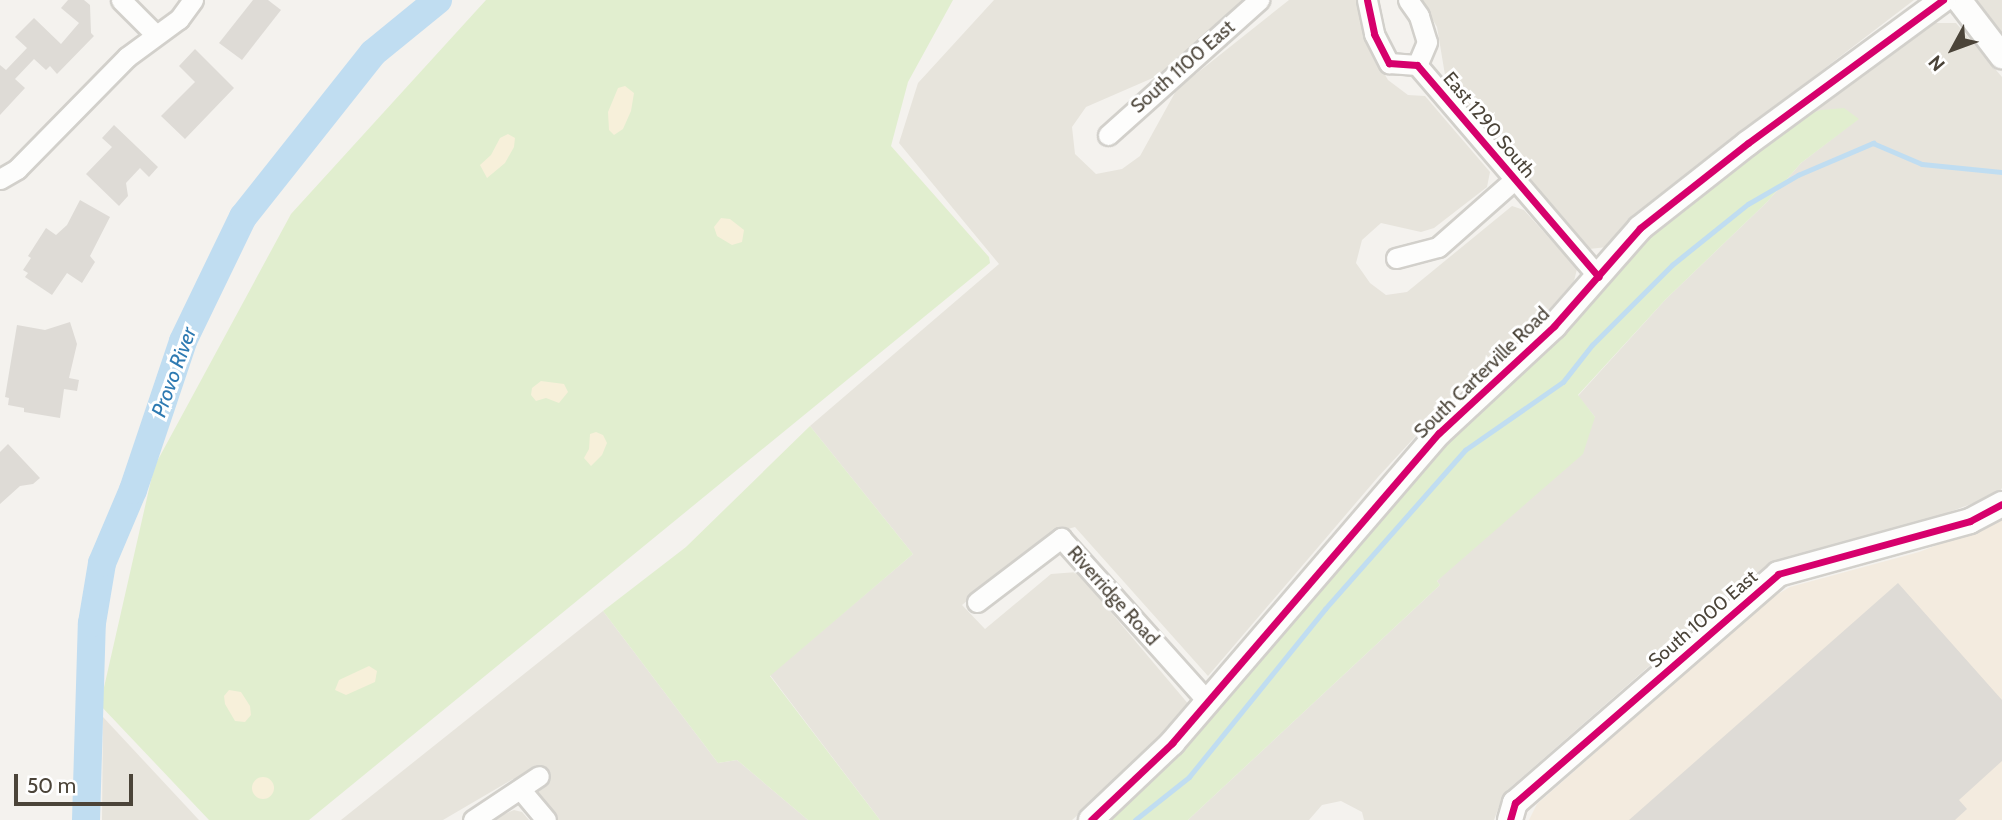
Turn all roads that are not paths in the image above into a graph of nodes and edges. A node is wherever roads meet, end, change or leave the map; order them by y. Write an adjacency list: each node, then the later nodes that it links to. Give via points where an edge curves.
1 (121, 0): 8 (street)
2 (193, 0): 8 (street, via 179,19)
3 (1259, 0): 11 (street, South 1100 East)
4 (1367, 0): 10 (street, East 1290 South, via 1374,34 1389,63)
5 (1408, 0): 10 (street, East 1290 South, via 1427,42)
6 (1942, 0): 15 (street, South Carterville Road, via 1640,228)
7 (1959, 0): 9 (street)
8 (156, 35): 12 (street, via 127,57 17,169)
9 (2002, 57)
10 (1417, 65): 13 (street, East 1290 South)
11 (1108, 135)
12 (0, 179)
13 (1514, 180): 14 (street, via 1438,247); 15 (street, East 1290 South)
14 (1396, 258)
15 (1599, 278): 18 (street, South Carterville Road, via 1439,433)
16 (2002, 503): 24 (street, South 1000 East, via 1970,521 1778,574 1515,803)
17 (977, 602): 18 (street, Riverridge Road, via 1061,538)
18 (1207, 701): 23 (street, South Carterville Road, via 1172,743)
19 (539, 776): 20 (street)
20 (521, 790): 21 (street); 22 (street)
21 (473, 820)
22 (546, 820)
23 (1091, 820)
24 (1510, 820)

